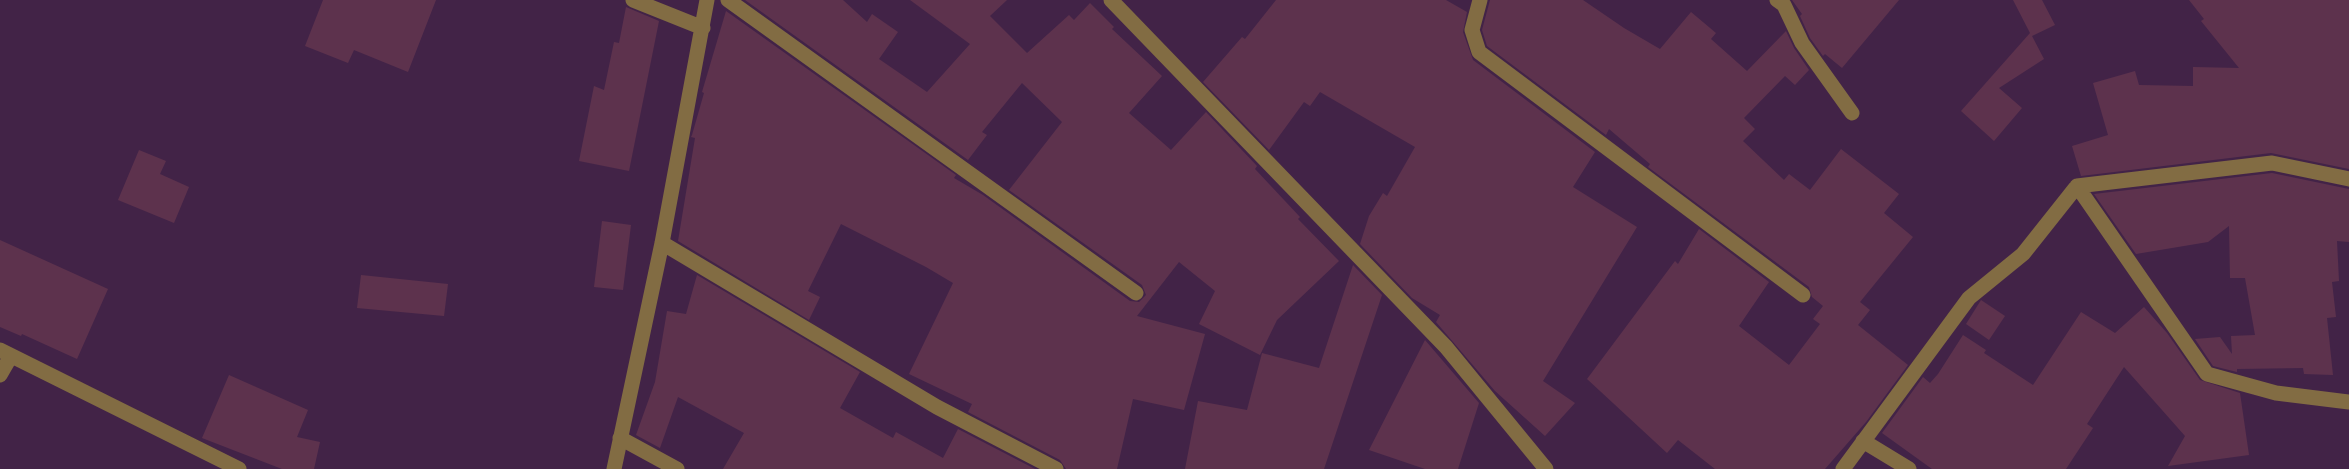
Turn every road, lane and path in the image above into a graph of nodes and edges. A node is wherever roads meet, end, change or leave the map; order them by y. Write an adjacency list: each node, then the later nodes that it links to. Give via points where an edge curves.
1 (633, 0): 7 (street)
2 (707, 0): 7 (street)
3 (728, 0): 12 (street)
4 (1111, 0): 23 (street, via 1446,347)
5 (1480, 0): 13 (street, via 1472,30 1479,52)
6 (1777, 0): 8 (street)
7 (703, 28): 11 (street)
8 (1852, 113)
9 (2349, 179): 10 (street, via 2272,163)
10 (2077, 186): 16 (street, via 2207,374 2276,393); 18 (street, via 2023,254 1968,298)
11 (662, 243): 17 (street); 22 (street, via 937,407)
12 (1136, 293)
13 (1803, 296)
14 (6, 353): 15 (street); 19 (street)
15 (0, 375)
16 (2349, 402)
17 (620, 438): 20 (street); 21 (street)
18 (1863, 441): 24 (street); 25 (street)
19 (238, 469)
20 (614, 469)
21 (677, 469)
22 (1056, 469)
23 (1546, 469)
24 (1842, 469)
25 (1909, 469)

